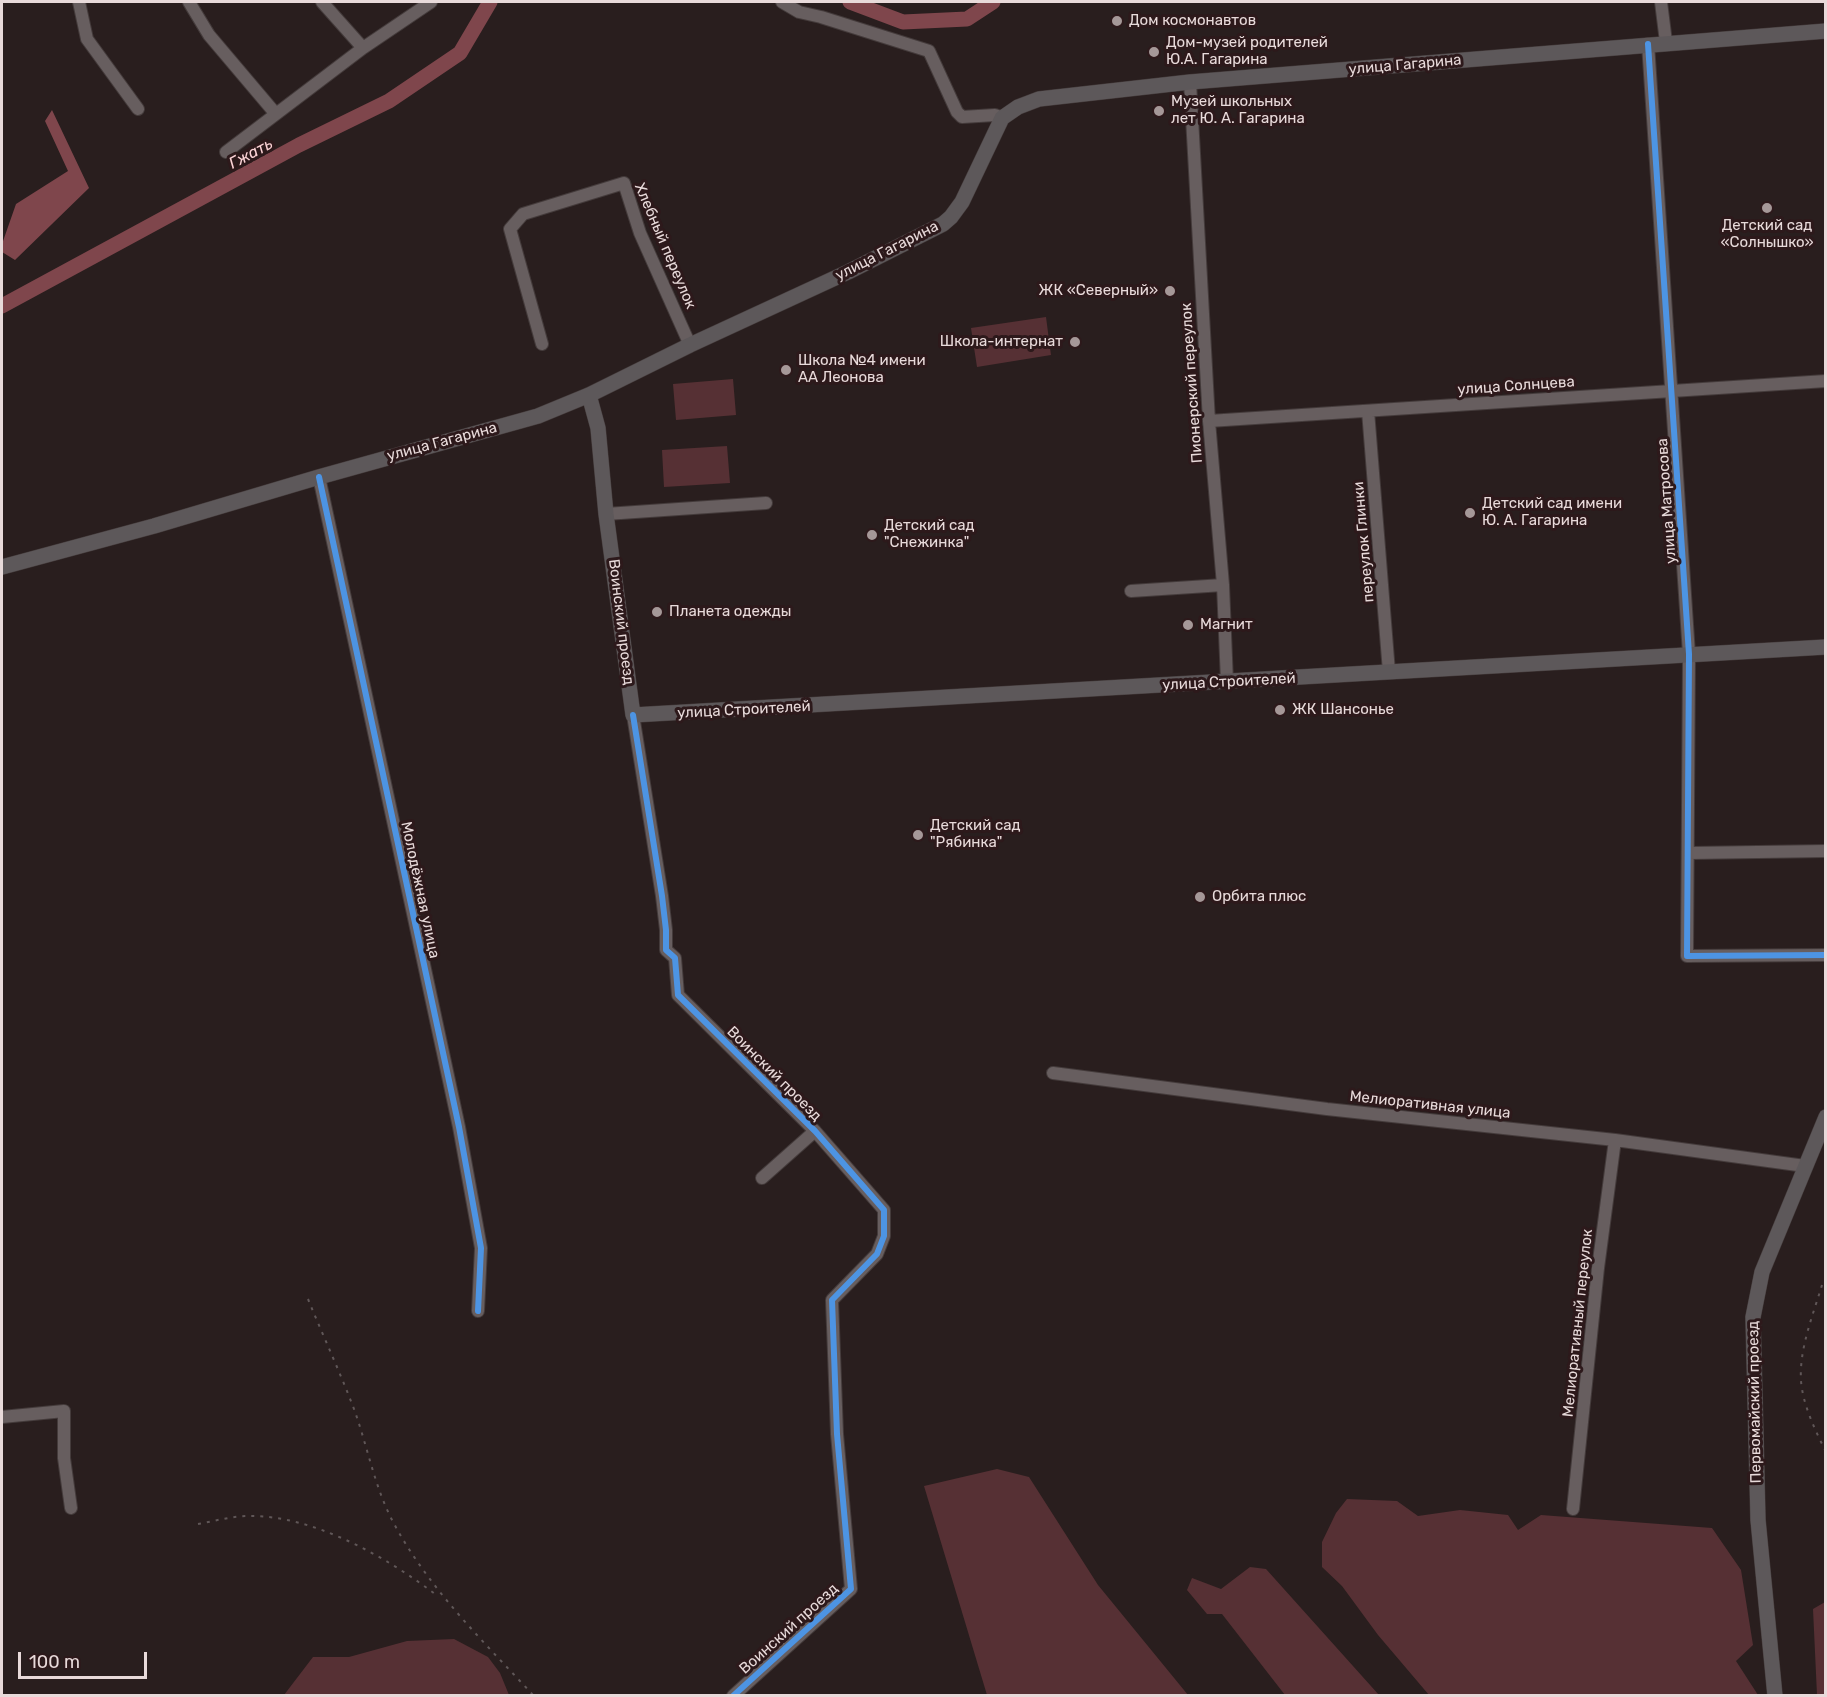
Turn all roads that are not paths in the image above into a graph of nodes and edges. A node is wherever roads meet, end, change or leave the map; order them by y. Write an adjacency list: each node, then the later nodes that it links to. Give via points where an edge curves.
1 (79, 2): 12 (street, via 87,39)
2 (189, 2): 13 (street, via 209,35)
3 (322, 2): 10 (street)
4 (431, 2): 10 (street)
5 (782, 2): 14 (street, via 799,12 929,51 962,117)
6 (1661, 2): 8 (street)
7 (1826, 31): 8 (main road, улица Гагарина)
8 (1666, 42): 9 (main road, улица Гагарина)
9 (1648, 44): 11 (main road, улица Гагарина); 19 (street, улица Матросова)
10 (363, 48): 13 (street)
11 (1190, 82): 14 (main road, улица Гагарина, via 1039,99); 22 (street, Пионерский переулок)
12 (138, 109)
13 (275, 113): 15 (street)
14 (1002, 118): 17 (main road, улица Гагарина, via 962,202 943,224)
15 (226, 152)
16 (542, 344): 17 (street, Хлебный переулок, via 510,229 523,214 624,183 640,233)
17 (690, 345): 20 (main road, улица Гагарина)
18 (1826, 381): 19 (street, улица Солнцева)
19 (1671, 391): 21 (street, улица Солнцева); 30 (street, улица Матросова)
20 (589, 395): 23 (main road, улица Гагарина, via 538,416); 25 (main road, Воинский проезд, via 598,428)
21 (1368, 411): 22 (street, улица Солнцева); 31 (street, переулок Глинки)
22 (1209, 421): 27 (street, Пионерский переулок)
23 (318, 477): 26 (main road, улица Гагарина); 43 (street, Молодёжная улица, via 459,1127 481,1248)
24 (766, 503): 25 (street)
25 (606, 514): 33 (main road, Воинский проезд)
26 (2, 567)
27 (1222, 585): 28 (street); 32 (street, Пионерский переулок)
28 (1131, 591)
29 (1826, 647): 30 (main road, улица Строителей)
30 (1689, 654): 31 (main road, улица Строителей); 35 (street, улица Матросова)
31 (1389, 672): 32 (main road, улица Строителей)
32 (1227, 682): 33 (main road, улица Строителей)
33 (633, 716): 39 (street, Воинский проезд, via 662,896 666,950 675,958 678,995)
34 (1826, 851): 35 (street)
35 (1689, 853): 36 (street, улица Матросова, via 1687,956)
36 (1826, 955)
37 (1053, 1073): 40 (street, Мелиоративная улица)
38 (1826, 1117): 41 (main road, Первомайский проезд)
39 (815, 1131): 42 (street); 47 (street, Воинский проезд, via 884,1210 884,1236 877,1254 832,1300 837,1434 851,1589)
40 (1615, 1140): 41 (street, Мелиоративная улица); 46 (street, Мелиоративный переулок)
41 (1805, 1166): 48 (main road, Первомайский проезд, via 1762,1272 1753,1317 1758,1520)
42 (762, 1178)
43 (478, 1311)
44 (2, 1417): 45 (street, via 64,1411)
45 (70, 1508)
46 (1573, 1509)
47 (733, 1695)
48 (1775, 1695)

